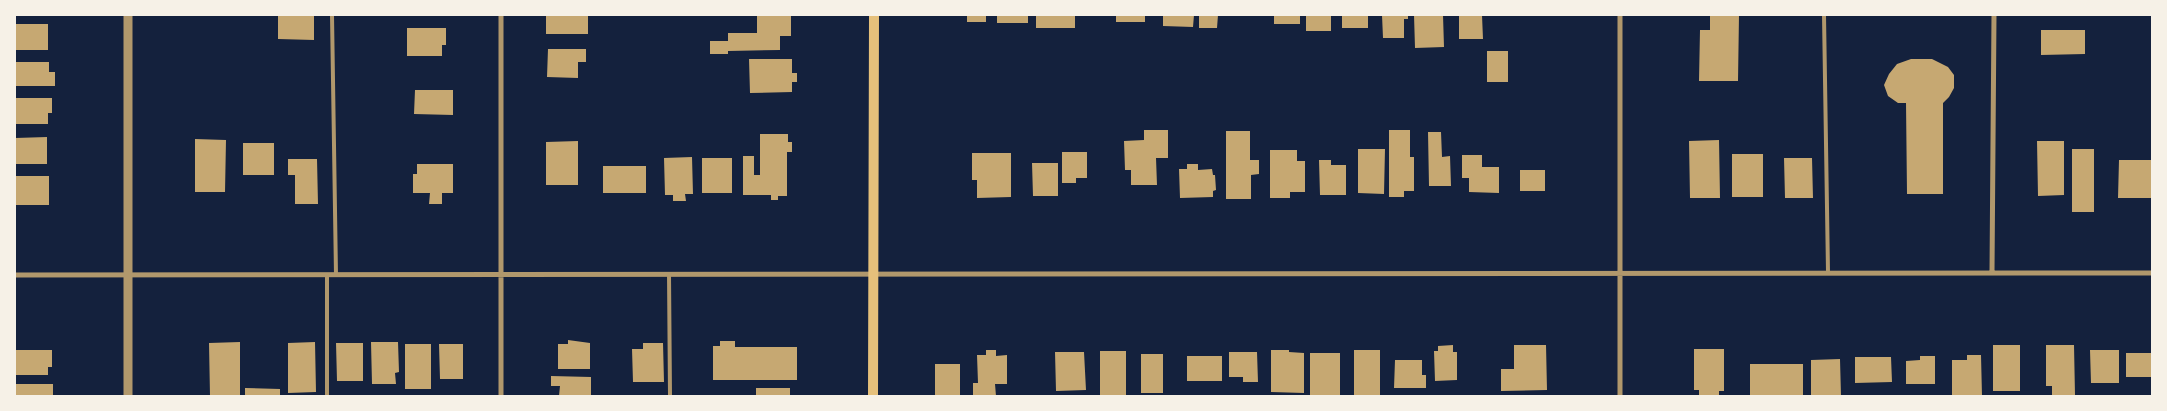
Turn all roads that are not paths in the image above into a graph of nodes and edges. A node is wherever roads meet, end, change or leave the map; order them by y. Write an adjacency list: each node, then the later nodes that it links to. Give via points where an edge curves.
1 (128, 15): 16 (street)
2 (332, 15): 18 (lane)
3 (501, 15): 12 (street)
4 (874, 15): 14 (main road)
5 (1620, 15): 10 (street)
6 (1824, 15): 8 (lane)
7 (1994, 15): 9 (street)
8 (1828, 272): 9 (street); 10 (street)
9 (1992, 272): 11 (street)
10 (1620, 273): 14 (street); 24 (street)
11 (2152, 273)
12 (501, 274): 13 (street); 18 (street); 21 (street)
13 (669, 274): 14 (street); 22 (lane)
14 (874, 274): 23 (main road)
15 (15, 275): 16 (street)
16 (128, 275): 17 (street); 19 (street)
17 (327, 275): 18 (street); 20 (lane)
18 (336, 275)
19 (128, 396)
20 (327, 396)
21 (501, 396)
22 (670, 396)
23 (874, 396)
24 (1620, 396)

